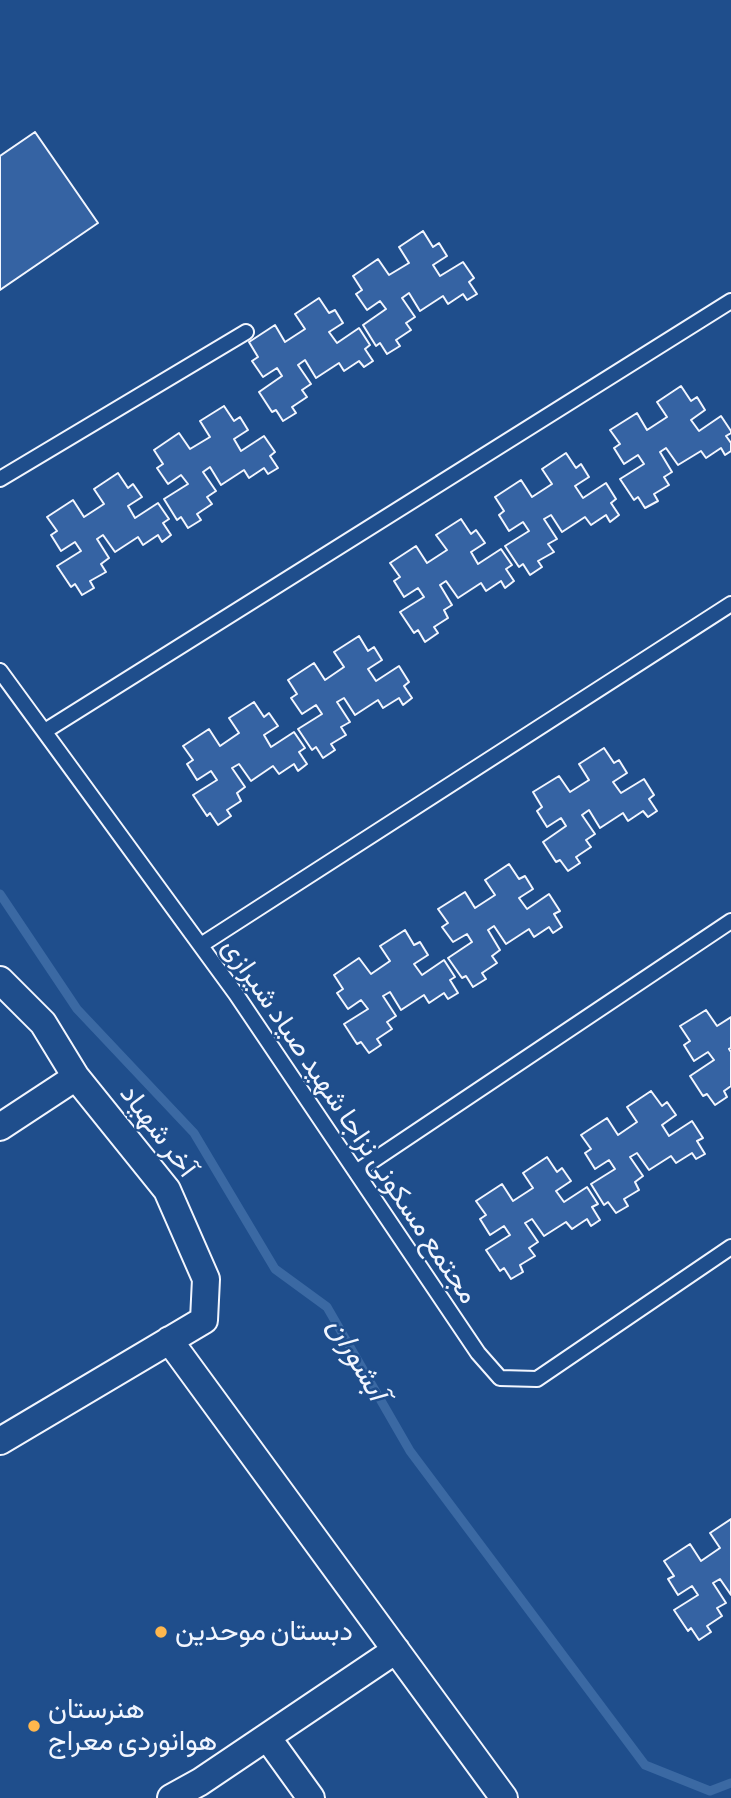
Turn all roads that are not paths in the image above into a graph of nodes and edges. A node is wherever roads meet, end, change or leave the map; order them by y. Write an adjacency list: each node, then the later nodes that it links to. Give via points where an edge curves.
1 (731, 301): 6 (lane)
2 (246, 332): 3 (lane)
3 (0, 479)
4 (731, 604): 8 (lane)
5 (0, 671): 6 (lane, مجتمع مسکونی نزاجا شهید صیاد شیرازی)
6 (45, 731): 8 (lane, مجتمع مسکونی نزاجا شهید صیاد شیرازی)
7 (731, 921): 12 (lane)
8 (201, 945): 12 (lane, مجتمع مسکونی نزاجا شهید صیاد شیرازی)
9 (0, 980): 10 (street, آخر شهیاد, via 43,1023)
10 (76, 1077): 11 (street); 14 (street, آخر شهیاد, via 167,1190 206,1279 204,1320)
11 (0, 1127)
12 (356, 1172): 13 (lane, مجتمع مسکونی نزاجا شهید صیاد شیرازی, via 478,1353 500,1378 537,1379)
13 (731, 1247)
14 (169, 1340): 15 (street, آخر شهیاد); 16 (street)
15 (0, 1441)
16 (396, 1650): 17 (street); 20 (street)
17 (267, 1737): 18 (street); 19 (street)
18 (171, 1798)
19 (311, 1798)
20 (504, 1798)

